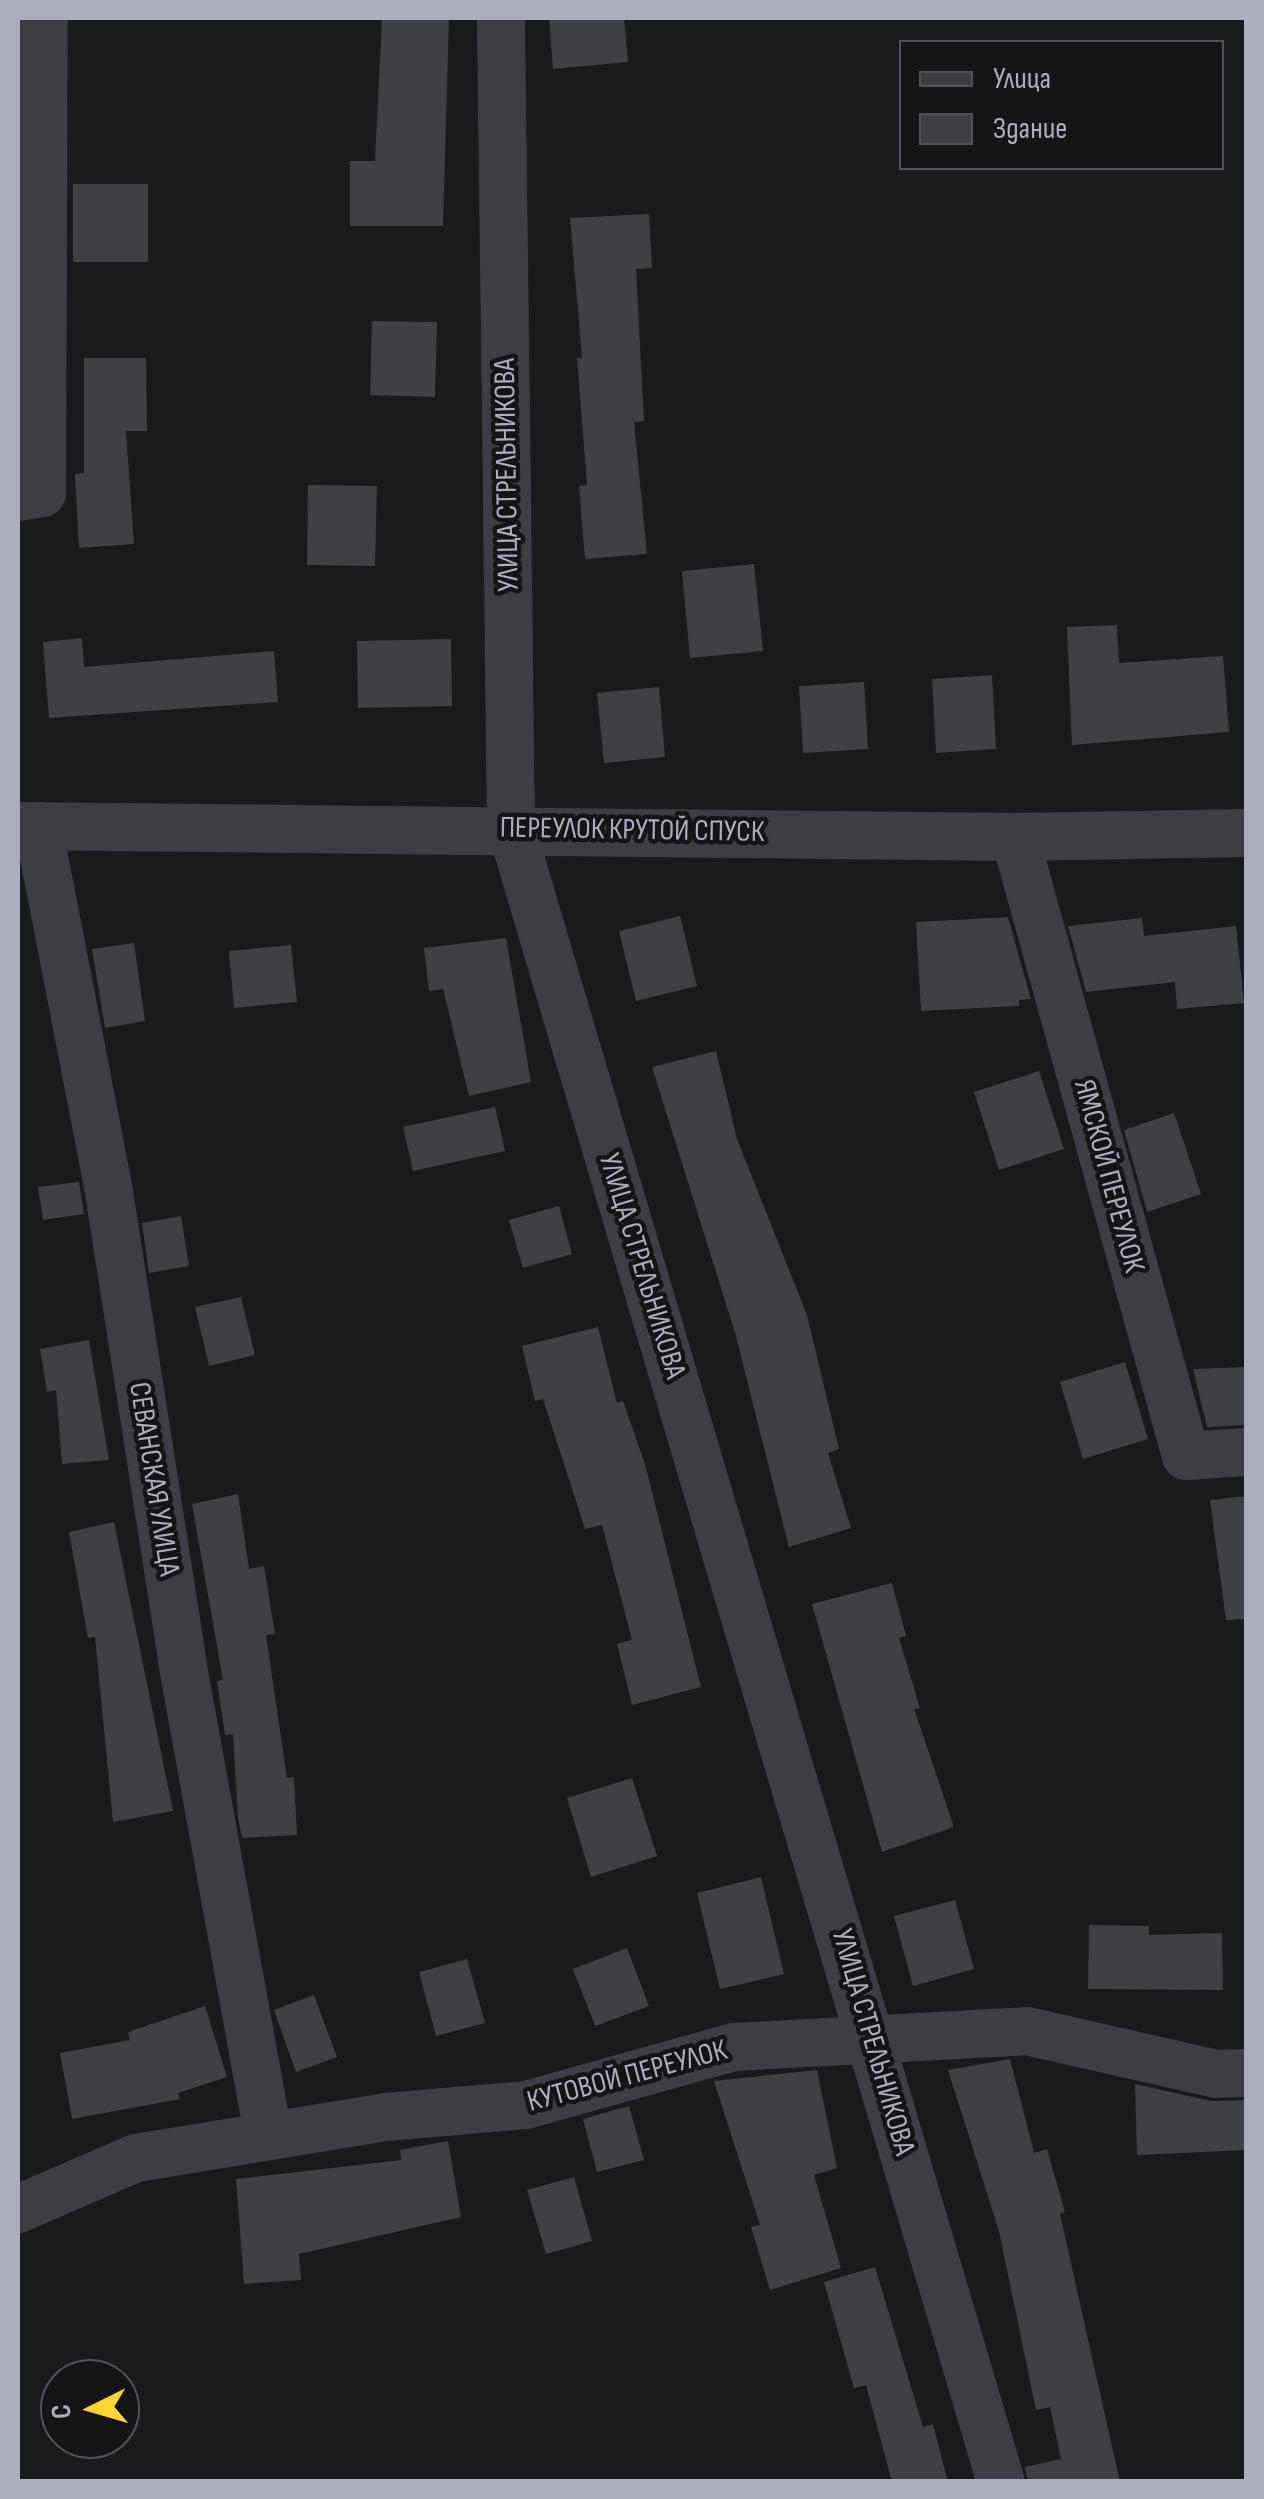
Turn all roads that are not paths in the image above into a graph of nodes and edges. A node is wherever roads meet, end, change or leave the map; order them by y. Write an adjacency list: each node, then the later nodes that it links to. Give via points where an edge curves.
1 (44, 18): 3 (street, via 42,493)
2 (501, 18): 5 (street, УЛИЦА СТРЕЛЬНИКОВА)
3 (18, 497)
4 (28, 826): 5 (street, ПЕРЕУЛОК КРУТОЙ СПУСК); 11 (street, СЕВАНСКАЯ УЛИЦА, via 108,1186 182,1661)
5 (511, 827): 7 (street, ПЕРЕУЛОК КРУТОЙ СПУСК); 9 (street, УЛИЦА СТРЕЛЬНИКОВА)
6 (1246, 833): 7 (street, ПЕРЕУЛОК КРУТОЙ СПУСК)
7 (1016, 837): 8 (street, ЯМСКОЙ ПЕРЕУЛОК, via 1186,1456)
8 (1246, 1452)
9 (872, 2040): 10 (street, КУТОВОЙ ПЕРЕУЛОК, via 1027,2031 1217,2074); 11 (street, КУТОВОЙ ПЕРЕУЛОК, via 734,2047 526,2105); 13 (street, УЛИЦА СТРЕЛЬНИКОВА)
10 (1246, 2074)
11 (268, 2133): 12 (street, КУТОВОЙ ПЕРЕУЛОК, via 136,2158)
12 (18, 2209)
13 (1001, 2482)

